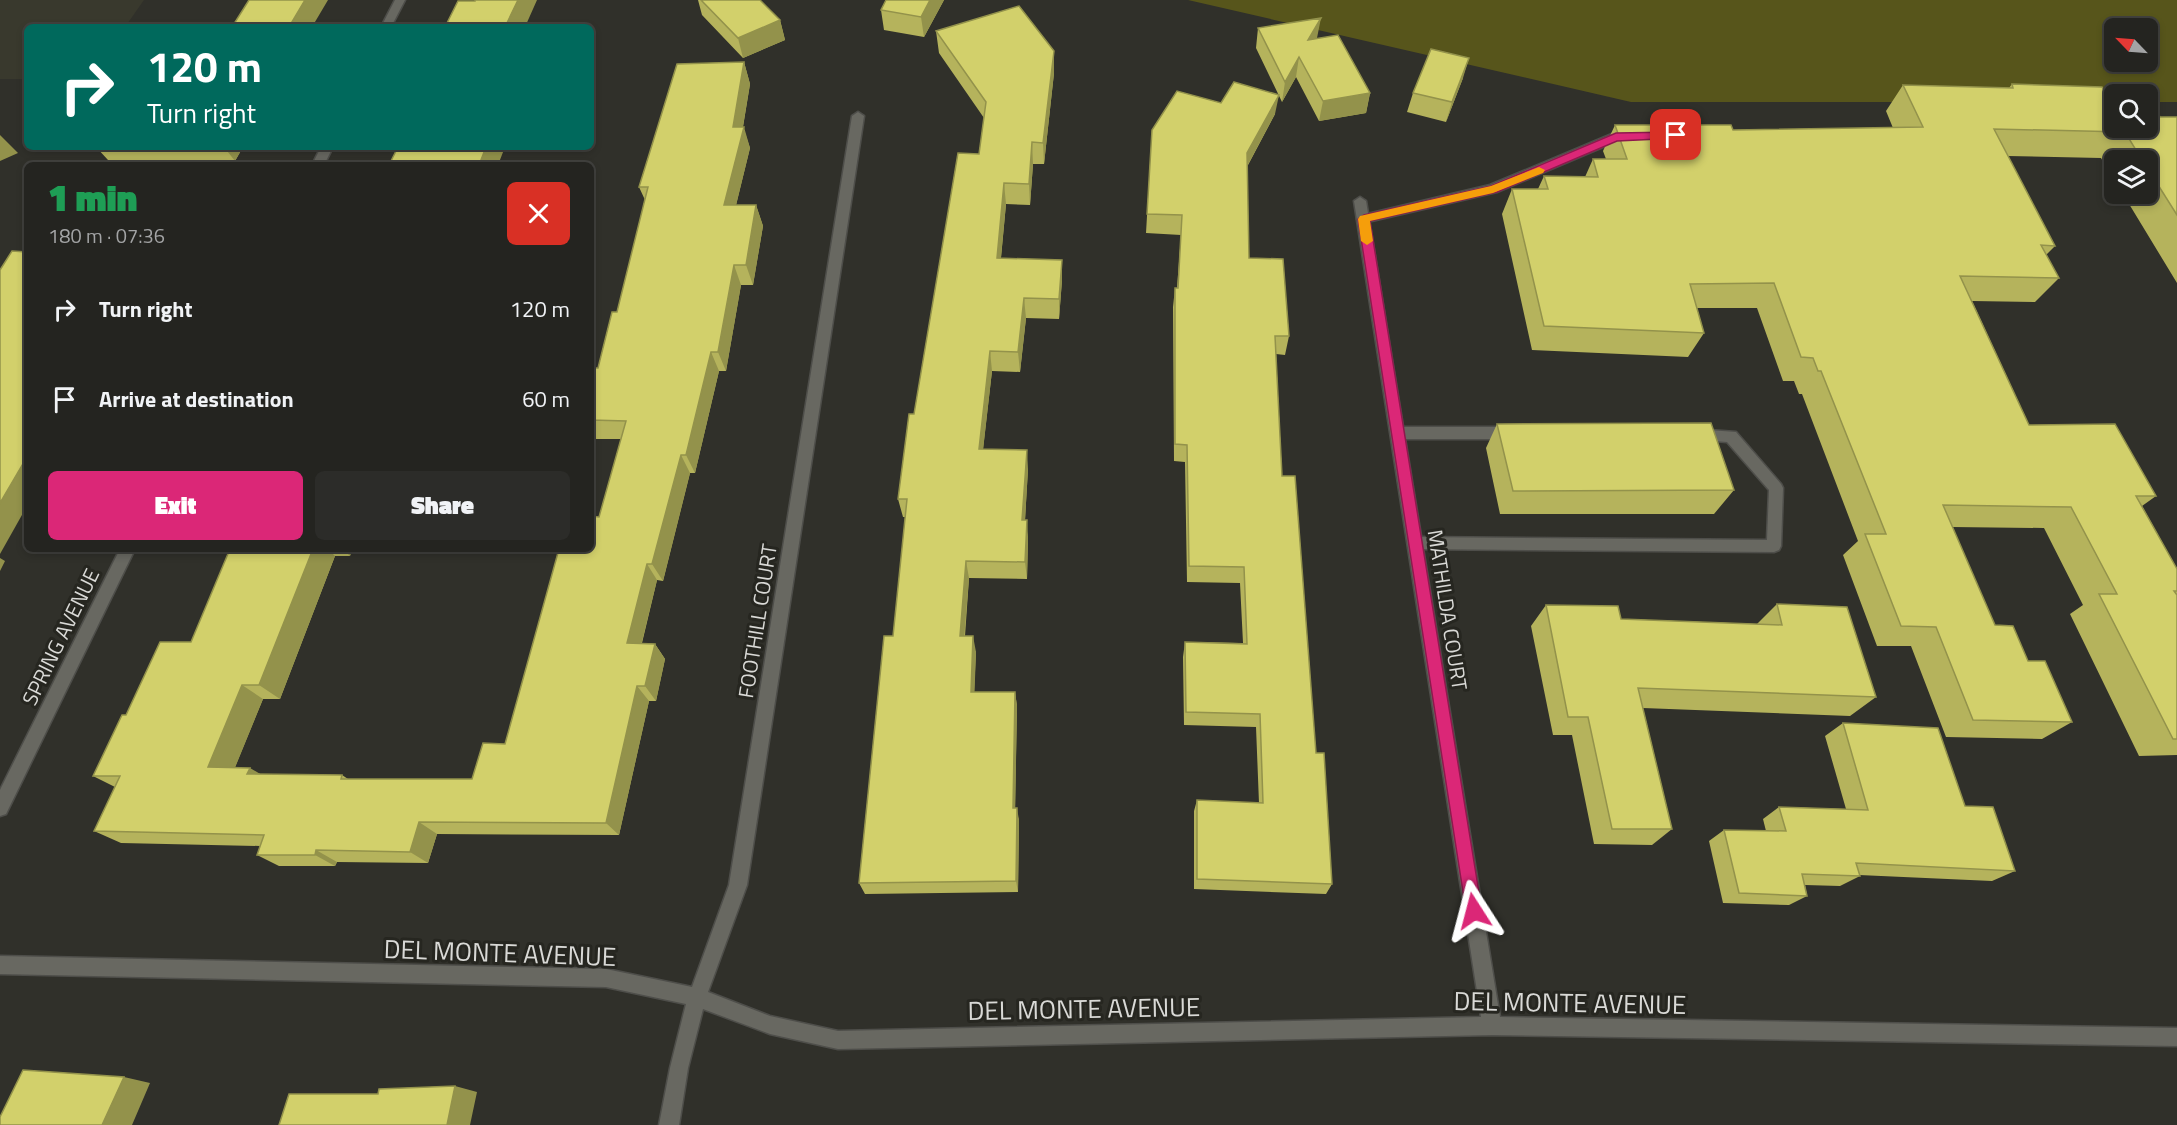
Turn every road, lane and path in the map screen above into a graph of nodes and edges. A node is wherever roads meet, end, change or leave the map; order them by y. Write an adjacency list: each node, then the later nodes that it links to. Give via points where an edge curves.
1 (400, 0): 2 (street)
2 (388, 24)
3 (858, 116): 14 (street, FOOTHILL COURT, via 738,885)
4 (1639, 136): 6 (street, via 1616,137 1493,189)
5 (1360, 201): 6 (street, MATHILDA COURT)
6 (1364, 219): 7 (street, MATHILDA COURT)
7 (1398, 433): 8 (street); 10 (street, MATHILDA COURT)
8 (1524, 433)
9 (1685, 435): 10 (street, via 1731,436 1776,488 1774,546)
10 (1415, 543): 15 (street, MATHILDA COURT)
11 (127, 552): 12 (street, SPRING AVENUE)
12 (0, 808)
13 (0, 965): 14 (street, DEL MONTE AVENUE, via 606,978)
14 (697, 997): 15 (street, DEL MONTE AVENUE, via 770,1025 838,1040); 17 (street, FOOTHILL COURT)
15 (1492, 1026): 16 (street, DEL MONTE AVENUE)
16 (2177, 1037)
17 (669, 1125)

